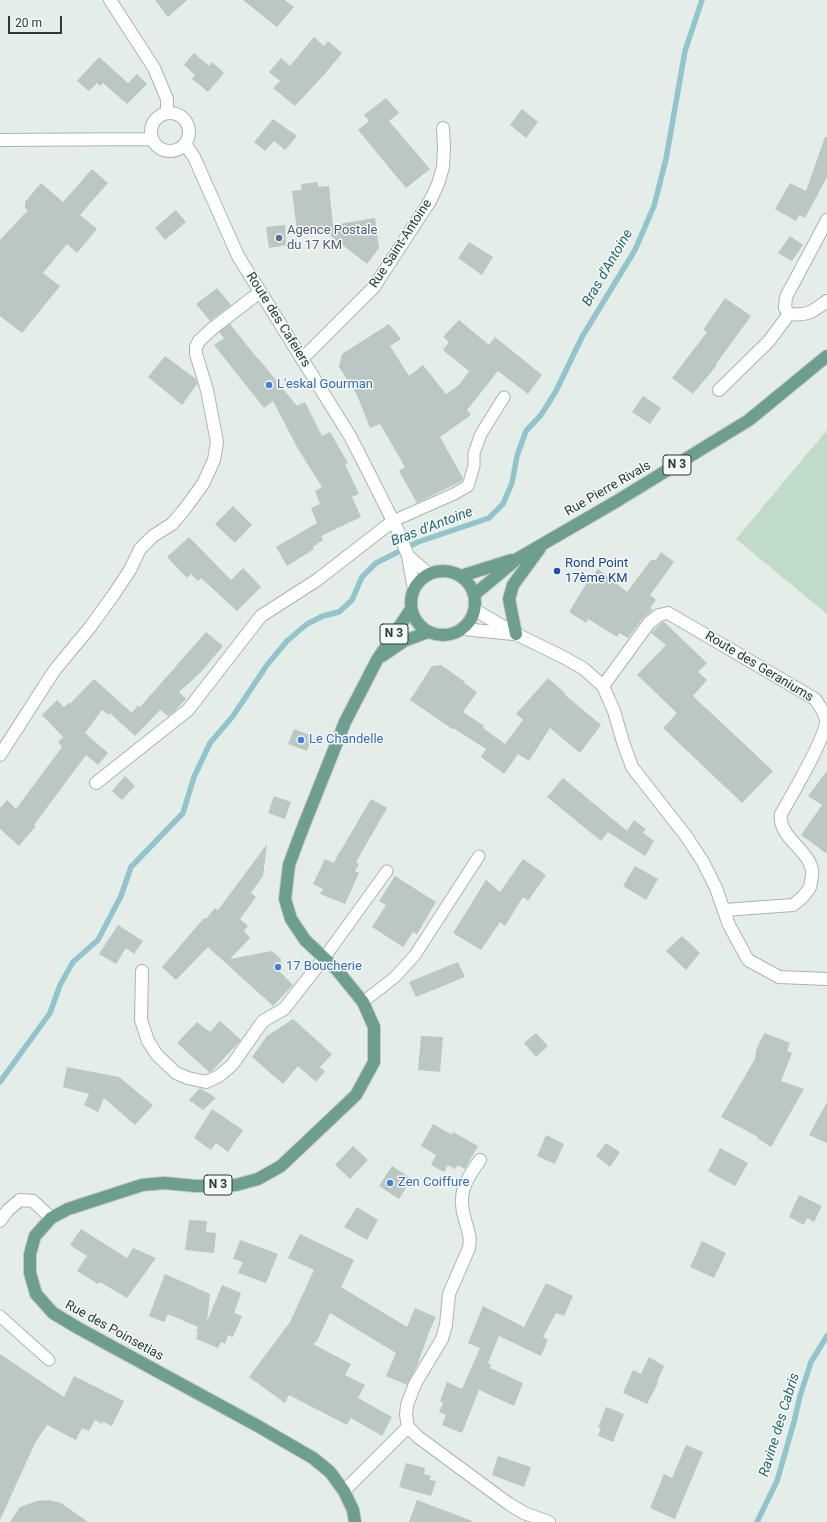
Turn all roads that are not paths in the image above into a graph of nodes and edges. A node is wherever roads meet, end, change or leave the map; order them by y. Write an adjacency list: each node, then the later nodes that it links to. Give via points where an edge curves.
1 (110, 0): 2 (street, via 154,68 167,99)
2 (167, 113): 4 (street, via 156,118 153,123); 6 (street, via 174,113 185,120 189,132)
3 (443, 128): 12 (street, Rue Saint-Antoine, via 443,167 430,201 374,287)
4 (152, 139): 5 (street); 6 (street, via 156,146 167,151 180,149)
5 (0, 140)
6 (185, 144): 8 (street, Route des Cafeiers, via 194,157 238,256)
7 (827, 220): 10 (street, via 786,297 785,308)
8 (260, 292): 12 (street, Route des Cafeiers); 30 (street, via 213,328 196,347 217,442 214,460 203,484 172,524 153,536 140,549 114,594 54,671)
9 (827, 301): 10 (street, via 803,316)
10 (789, 314): 13 (street, via 770,341)
11 (827, 356): 16 (main road, Rue Pierre Rivals / N 3, via 749,420 617,501)
12 (301, 357): 15 (street, Route des Cafeiers, via 350,436)
13 (719, 390)
14 (504, 397): 15 (lane, via 481,434 474,453 474,466 468,486)
15 (393, 521): 17 (street, Route des Cafeiers); 31 (street, via 317,580 261,616 188,710)
16 (544, 542): 18 (main road, Rue Pierre Rivals / N 3); 27 (main road, N 3, via 513,585 509,598)
17 (408, 556): 19 (street, Route des Cafeiers); 21 (street, Route des Cafeiers)
18 (517, 559): 20 (main road, Rue Pierre Rivals / N 3); 22 (main road, Rue Pierre Rivals / N 3)
19 (429, 574): 20 (main road, via 440,571); 21 (main road, via 420,580)
20 (461, 576): 22 (main road)
21 (414, 589): 23 (main road, N 3)
22 (475, 594): 24 (main road)
23 (411, 609): 26 (main road, N 3, via 414,618); 28 (main road, Rue des Poinsetias / N 3)
24 (476, 610): 25 (main road); 27 (street)
25 (463, 629): 26 (main road, via 446,636); 27 (street)
26 (428, 632): 28 (main road, Rue des Poinsetias / N 3, via 404,641)
27 (516, 634): 29 (street, via 584,669)
28 (377, 660): 35 (main road, Rue des Poinsetias / N 3, via 346,722 289,865 285,899 291,919 305,940)
29 (603, 686): 34 (street, via 632,766 704,862); 34 (street, Route des Geraniums, via 649,623 659,615 668,614 815,698 822,710 826,722 822,739 781,814 780,822 808,858 814,874 809,889 793,906)
30 (0, 755)
31 (96, 783)
32 (479, 856): 38 (lane, via 415,955 395,977)
33 (387, 871): 35 (lane)
34 (724, 910): 37 (street, via 748,960 779,977)
35 (324, 958): 36 (street, via 284,1009 264,1021 232,1065 219,1076 206,1082 176,1073 157,1055 148,1041 141,1020); 38 (main road, Rue des Poinsetias / N 3)
36 (142, 971)
37 (827, 980)
38 (363, 1002): 40 (main road, Rue des Poinsetias / N 3, via 374,1027 374,1062 356,1095 281,1166 258,1179 236,1185 196,1186 164,1182 142,1185 68,1209)
39 (480, 1160): 44 (street, via 463,1187 463,1209 469,1248 449,1294 442,1339 410,1394 406,1415)
40 (51, 1218): 41 (street, via 33,1201 20,1200); 45 (main road, Rue des Poinsetias / N 3, via 35,1236 30,1254 30,1273 36,1294 53,1312 314,1458 330,1472)
41 (0, 1221)
42 (0, 1316): 43 (lane)
43 (49, 1360)
44 (408, 1427): 45 (street); 46 (street)
45 (344, 1491): 47 (main road, Rue des Poinsetias / N 3)
46 (522, 1517): 48 (street)
47 (356, 1522)
48 (549, 1522)

